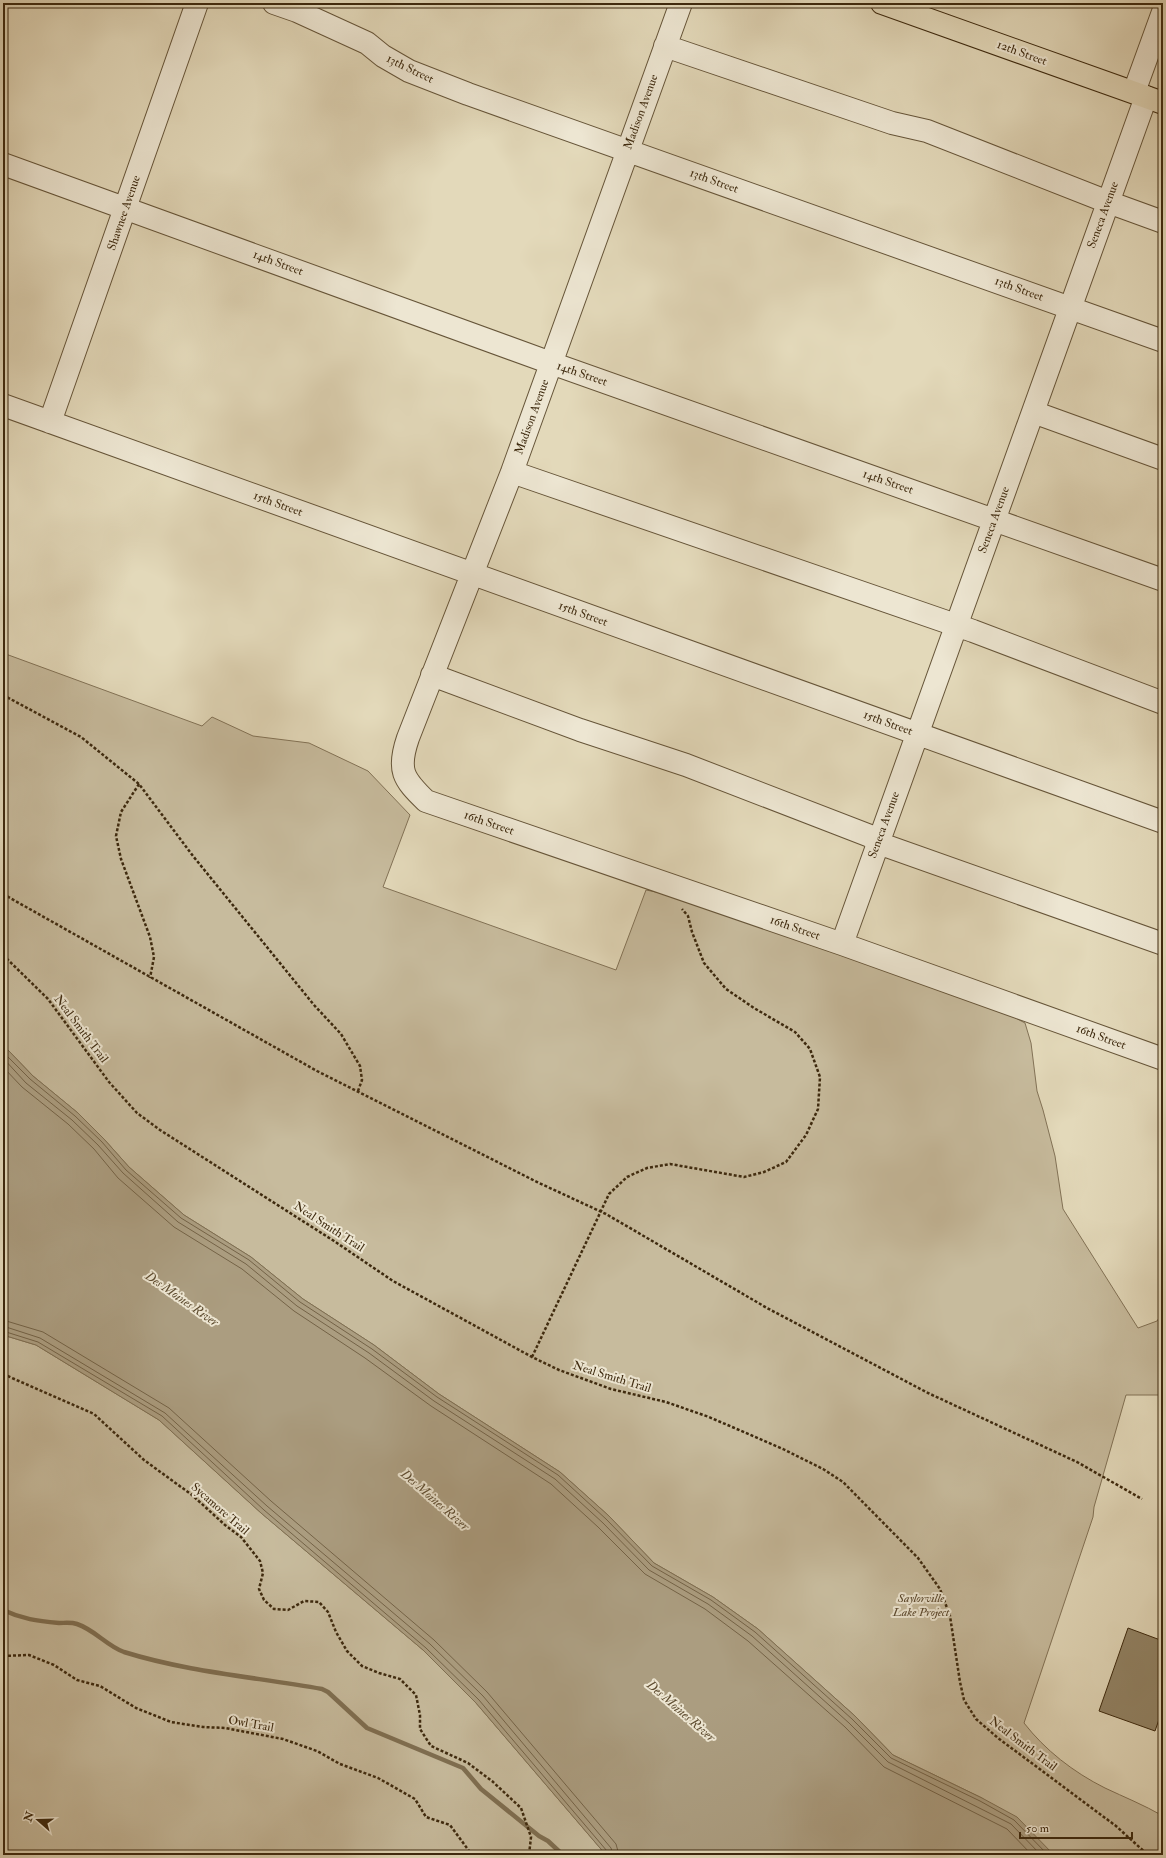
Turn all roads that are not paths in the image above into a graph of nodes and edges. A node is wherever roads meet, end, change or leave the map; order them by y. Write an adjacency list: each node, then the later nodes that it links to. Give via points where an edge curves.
1 (197, 3): 11 (street, Shawnee Avenue)
2 (274, 3): 8 (street, 13th Street, via 367,43 383,56 409,70 468,94)
3 (681, 3): 6 (street, Madison Avenue)
4 (882, 3): 7 (main road, 12th Street)
5 (1163, 12): 7 (street, Seneca Avenue)
6 (666, 46): 8 (street, Madison Avenue); 10 (street, via 892,123 927,131)
7 (1147, 97): 10 (street, Seneca Avenue)
8 (627, 150): 13 (street, 13th Street); 15 (street, Madison Avenue)
9 (3, 164): 11 (street, 14th Street)
10 (1108, 202): 12 (street); 13 (street, Seneca Avenue)
11 (126, 208): 15 (street, 14th Street); 18 (street, Shawnee Avenue)
12 (1163, 222)
13 (1070, 308): 14 (street, 13th Street); 17 (street, Seneca Avenue)
14 (1163, 341)
15 (551, 363): 20 (street, Madison Avenue); 21 (street, 14th Street)
16 (3, 405): 18 (street, 15th Street)
17 (1033, 412): 19 (street); 21 (street, Seneca Avenue)
18 (50, 422): 22 (street, 15th Street)
19 (1163, 459)
20 (512, 472): 22 (street, Madison Avenue); 24 (street)
21 (994, 519): 23 (street, 14th Street); 24 (street, Seneca Avenue)
22 (473, 574): 25 (street, Madison Avenue); 27 (street, 15th Street)
23 (1163, 580)
24 (956, 626): 26 (street); 27 (street, Seneca Avenue)
25 (432, 675): 28 (street, Madison Avenue, via 403,752 403,769 409,784); 30 (street, via 580,730 686,765 870,836)
26 (1163, 703)
27 (917, 734): 29 (street, 15th Street); 30 (street, Seneca Avenue)
28 (426, 801): 31 (street, 16th Street)
29 (1163, 822)
30 (878, 843): 31 (street, Seneca Avenue); 32 (street)
31 (842, 944): 33 (street, 16th Street)
32 (1163, 944)
33 (1163, 1059)

